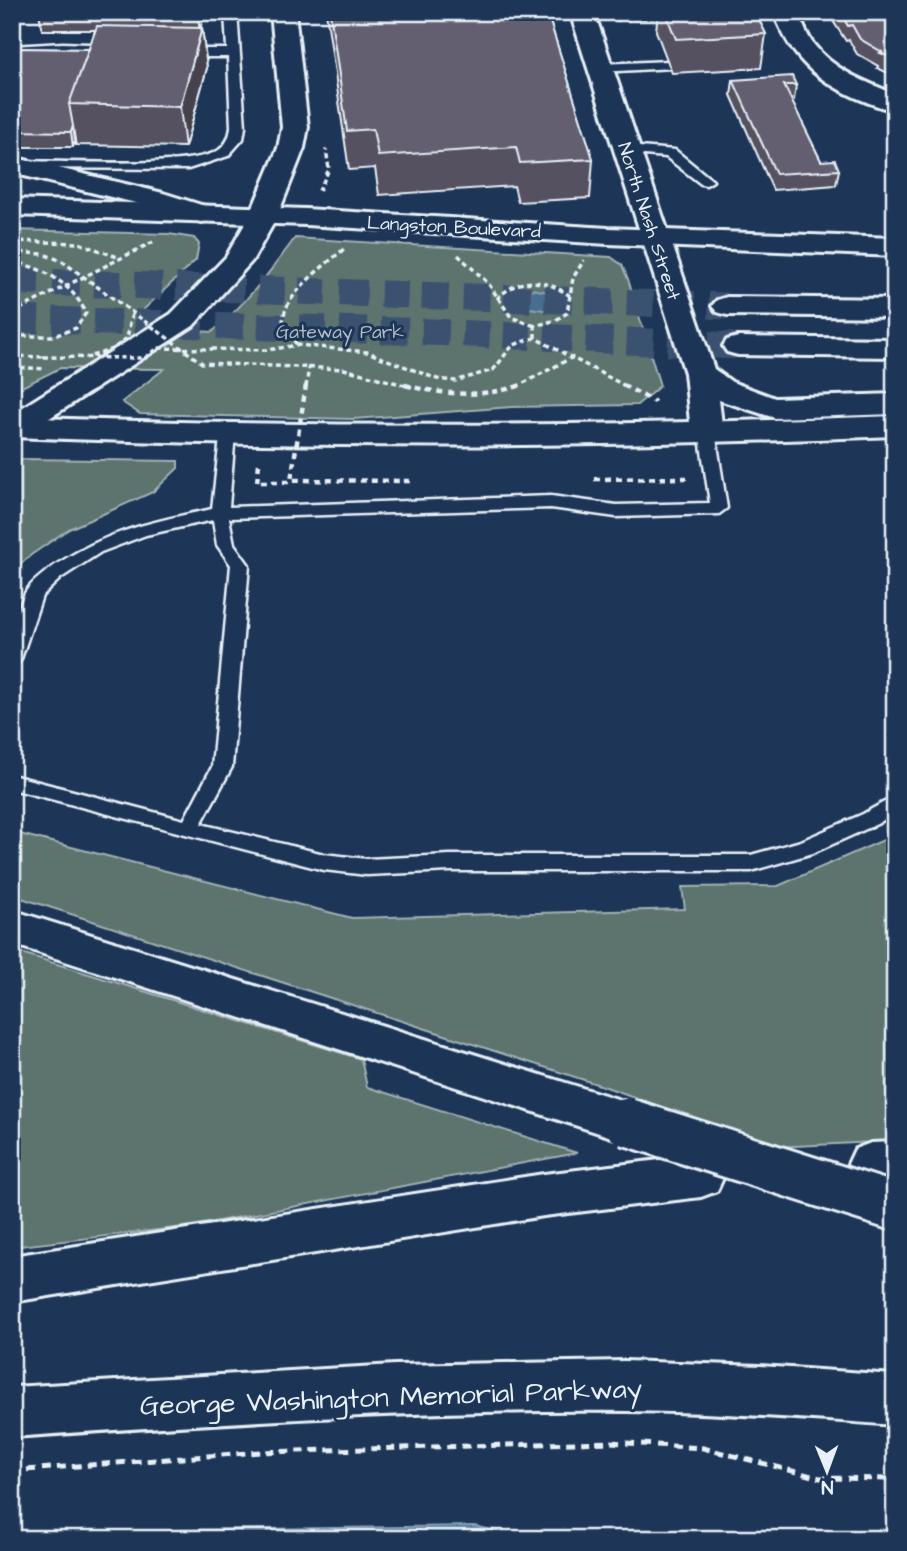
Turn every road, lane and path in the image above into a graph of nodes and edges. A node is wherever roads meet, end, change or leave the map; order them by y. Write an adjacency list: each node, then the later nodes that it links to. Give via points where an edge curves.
1 (231, 12): 9 (lane)
2 (283, 12): 18 (main road, via 295,127)
3 (785, 12): 12 (main road, via 805,50 821,66)
4 (595, 16): 5 (path); 11 (main road, North Nash Street)
5 (673, 16)
6 (12, 50): 7 (lane)
7 (37, 50): 7 (lane, via 96,55 129,51 63,47)
8 (166, 52): 9 (lane)
9 (233, 53): 14 (lane, via 238,127 236,139 216,158 165,166)
10 (669, 65): 11 (lane)
11 (600, 68): 13 (main road, North Nash Street)
12 (895, 103)
13 (627, 150): 15 (lane, via 670,153); 19 (main road, North Nash Street)
14 (12, 165): 17 (main road)
15 (706, 181)
16 (12, 207): 17 (main road, Langston Boulevard)
17 (201, 214): 18 (main road, Langston Boulevard)
18 (263, 217): 19 (main road, Langston Boulevard); 53 (main road, via 238,261 182,320)
19 (657, 237): 23 (main road, Langston Boulevard); 49 (main road, North Nash Street)
20 (157, 240): 27 (path)
21 (12, 241): 27 (path, via 79,243)
22 (351, 243): 39 (path, via 306,281 288,303 284,329)
23 (895, 247)
24 (452, 249): 31 (path, via 490,286)
25 (12, 252): 35 (path, bridge, via 56,258)
26 (587, 257): 30 (path, via 573,278)
27 (120, 258): 29 (path)
28 (12, 261): 29 (path, via 37,266)
29 (64, 285): 34 (path); 37 (path, via 80,298 86,313 76,328 54,336)
30 (570, 296): 31 (path, via 536,281 509,287); 36 (path, via 567,313)
31 (497, 300): 36 (path, via 507,316)
32 (727, 306): 33 (main road)
33 (895, 308)
34 (12, 313)
35 (132, 313): 41 (path, bridge); 45 (path, bridge, via 127,338)
36 (535, 326): 38 (path)
37 (12, 336)
38 (535, 338): 39 (path, via 506,350 492,370 455,381 437,379 367,352); 44 (path)
39 (298, 345): 41 (path, bridge, via 268,350)
40 (737, 346): 42 (main road)
41 (182, 348): 45 (path, bridge, via 158,348 145,358); 46 (path, bridge, via 202,363)
42 (895, 348)
43 (12, 356): 45 (path, bridge)
44 (573, 357): 46 (path, bridge, via 527,383 478,393 428,391 344,369); 50 (path)
45 (88, 358)
46 (309, 366): 57 (path, bridge, via 291,480)
47 (12, 367): 48 (path)
48 (57, 369)
49 (700, 373): 51 (main road, via 742,399 775,408); 54 (main road, North Nash Street)
50 (658, 404)
51 (895, 404)
52 (895, 426): 54 (main road)
53 (13, 427): 55 (main road)
54 (707, 432): 55 (main road); 59 (lane, via 719,508 616,511 551,502)
55 (227, 433): 59 (lane)
56 (259, 463): 58 (path, via 257,482)
57 (414, 481)
58 (280, 482)
59 (220, 513): 60 (lane, via 142,530 95,548 55,574 34,593); 63 (lane, via 226,545 240,565 232,680 222,767)
60 (12, 659)
61 (12, 782): 63 (lane)
62 (895, 803): 63 (lane, via 806,847 751,863 367,867 324,862)
63 (189, 829)
64 (12, 927): 66 (main road, bridge)
65 (701, 1176): 67 (main road, via 544,1195)
66 (895, 1207)
67 (12, 1279)
68 (895, 1400): 69 (main road, George Washington Memorial Parkway, via 704,1388 536,1386 290,1394)
69 (12, 1412)
70 (12, 1471): 71 (path, via 260,1452 610,1442 704,1448 820,1478)
71 (895, 1479)

